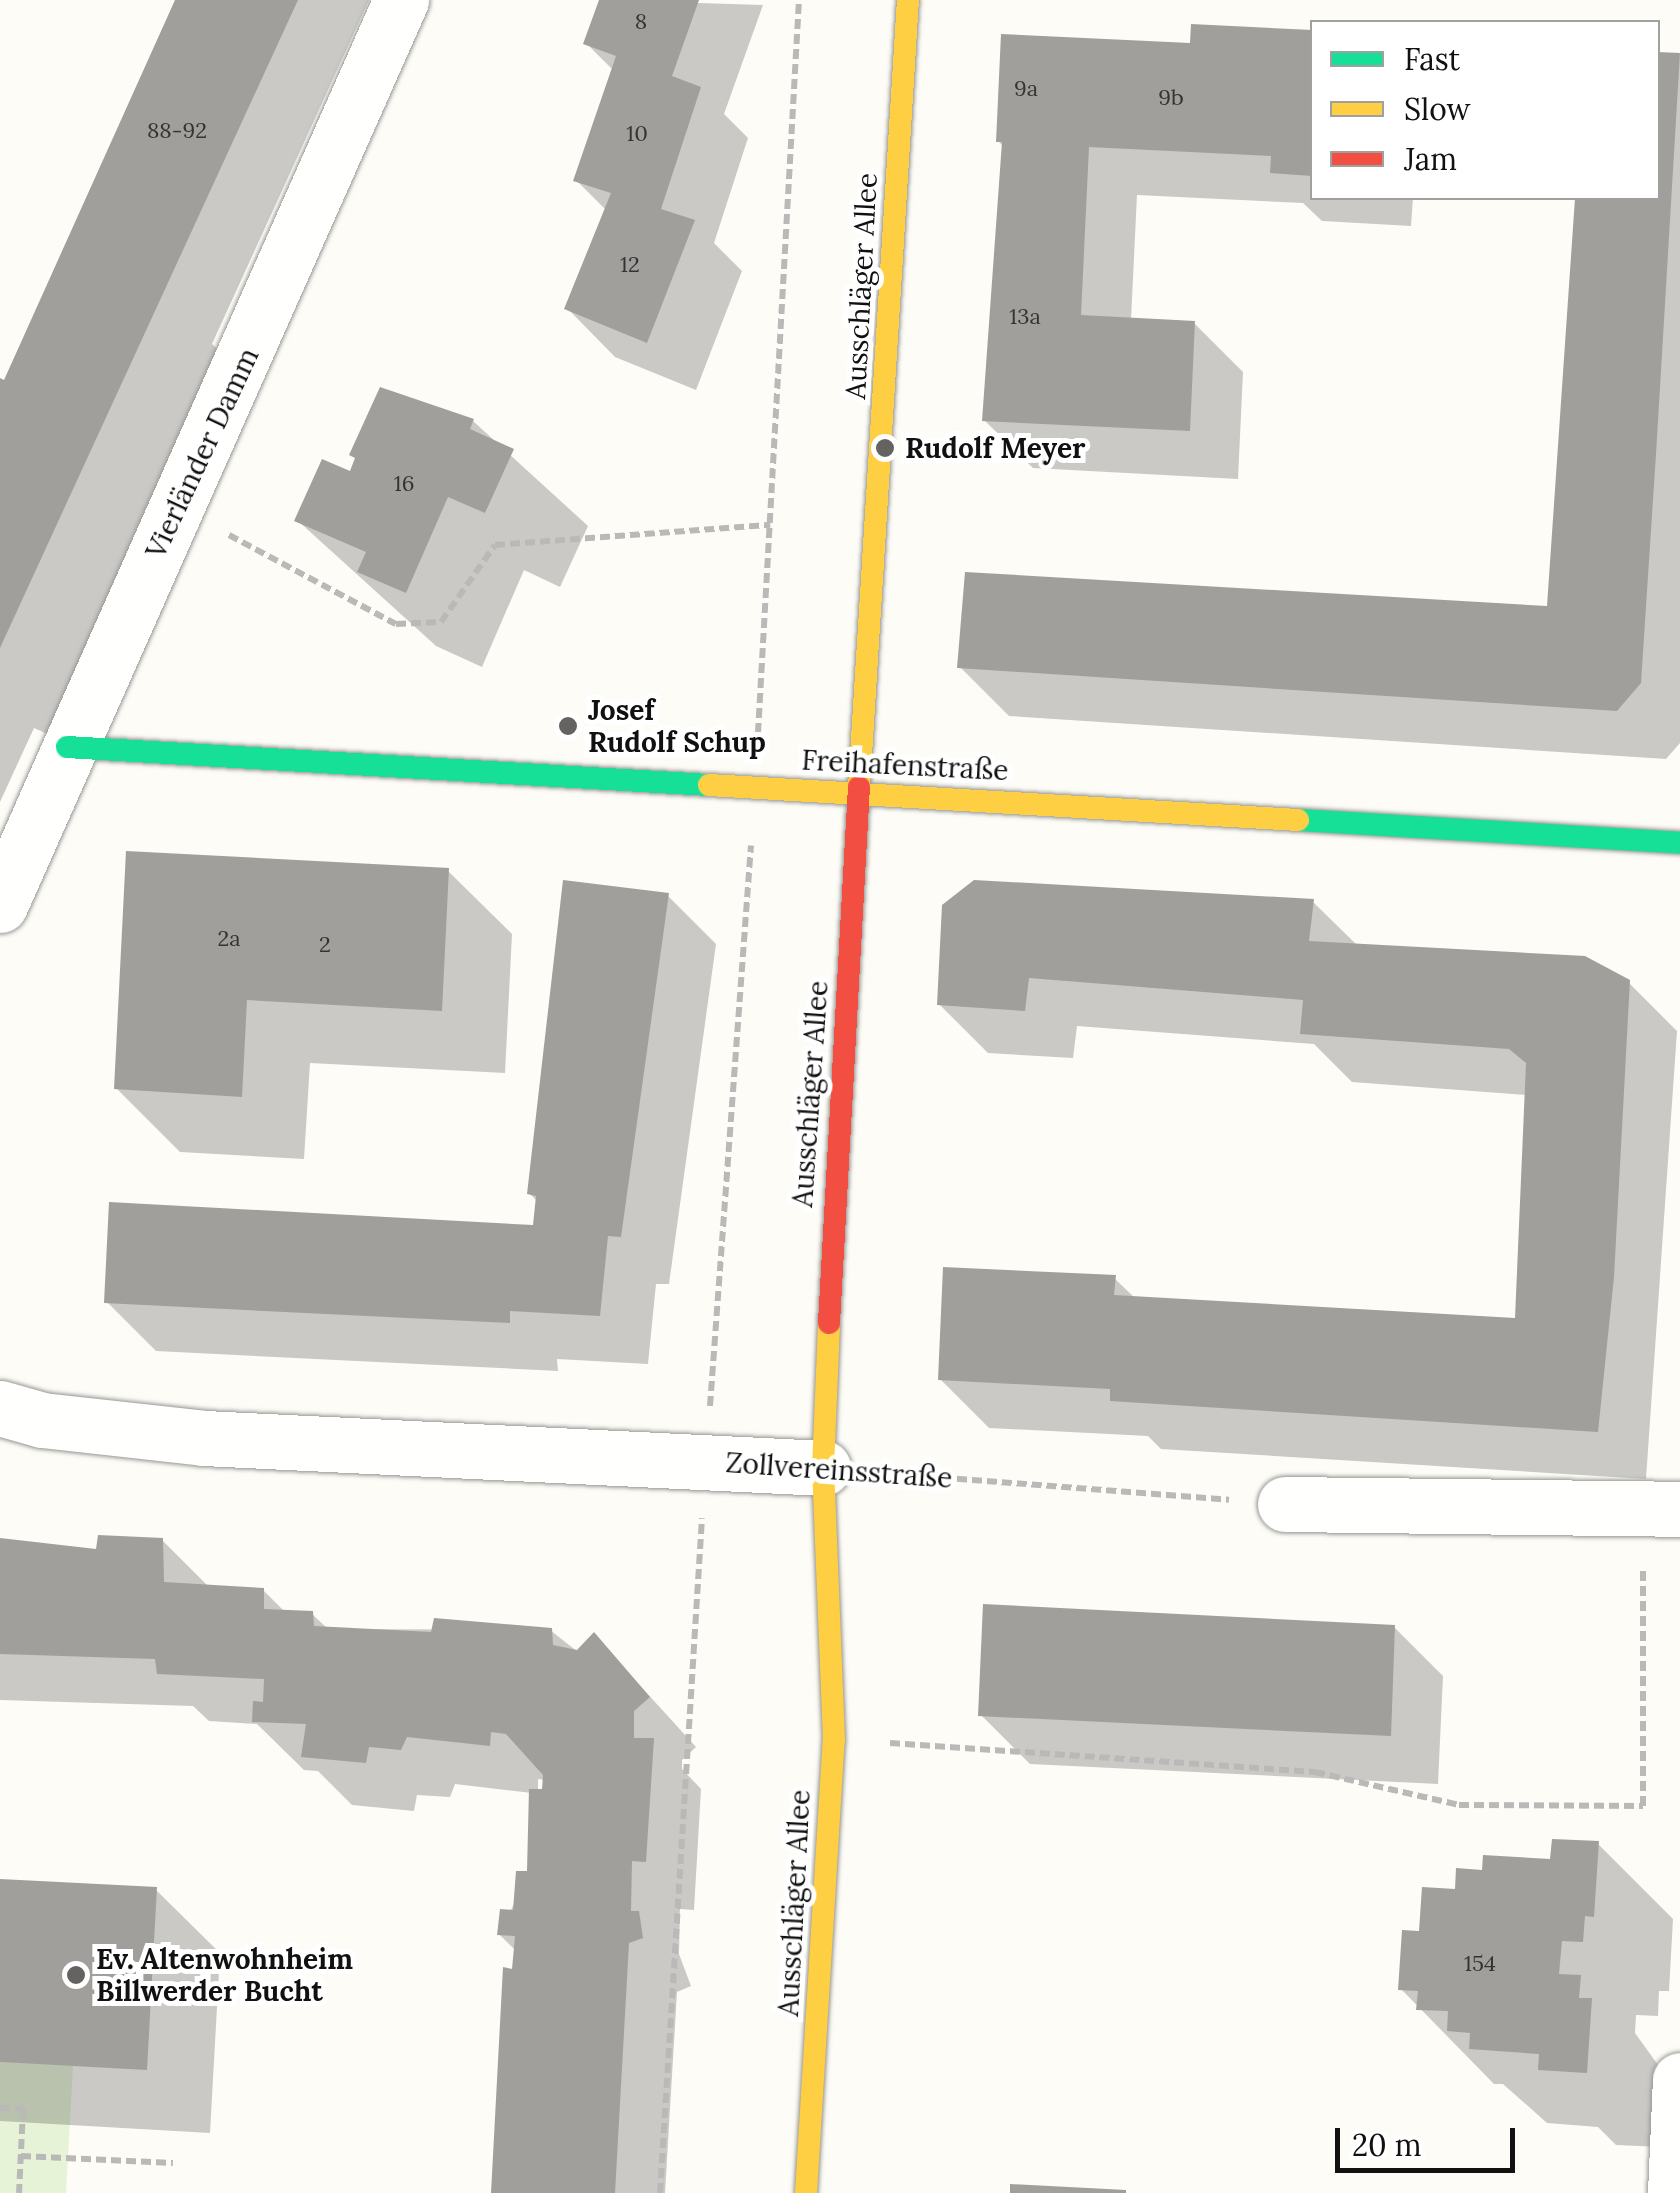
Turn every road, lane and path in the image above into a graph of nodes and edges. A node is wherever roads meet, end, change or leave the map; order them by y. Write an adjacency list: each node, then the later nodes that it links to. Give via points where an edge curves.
1 (401, 0): 6 (street, Vierländer Damm)
2 (800, 0): 4 (path)
3 (908, 0): 8 (street, Ausschläger Allee)
4 (770, 525): 5 (path, via 495,545 441,622 396,624); 7 (path)
5 (263, 553)
6 (67, 747): 7 (street, Freihafenstraße); 10 (street, Vierländer Damm)
7 (755, 786): 8 (street, Freihafenstraße); 12 (path)
8 (861, 792): 9 (street, Freihafenstraße); 13 (street, Ausschläger Allee)
9 (1680, 843)
10 (0, 906)
11 (0, 1408): 12 (street, Zollvereinsstraße, via 42,1420 204,1438)
12 (706, 1460): 13 (street, Zollvereinsstraße); 22 (path)
13 (823, 1468): 14 (path, Zollvereinsstraße); 16 (street, Ausschläger Allee)
14 (1285, 1504): 15 (street)
15 (1661, 1509): 16 (path, via 1643,1806 1459,1805 1315,1772)
16 (834, 1740): 23 (street, Ausschläger Allee)
17 (1680, 2080): 24 (street)
18 (0, 2108): 19 (path, via 22,2109)
19 (21, 2156): 20 (path); 21 (path)
20 (173, 2163)
21 (19, 2193)
22 (660, 2193)
23 (806, 2193)
24 (1675, 2193)

